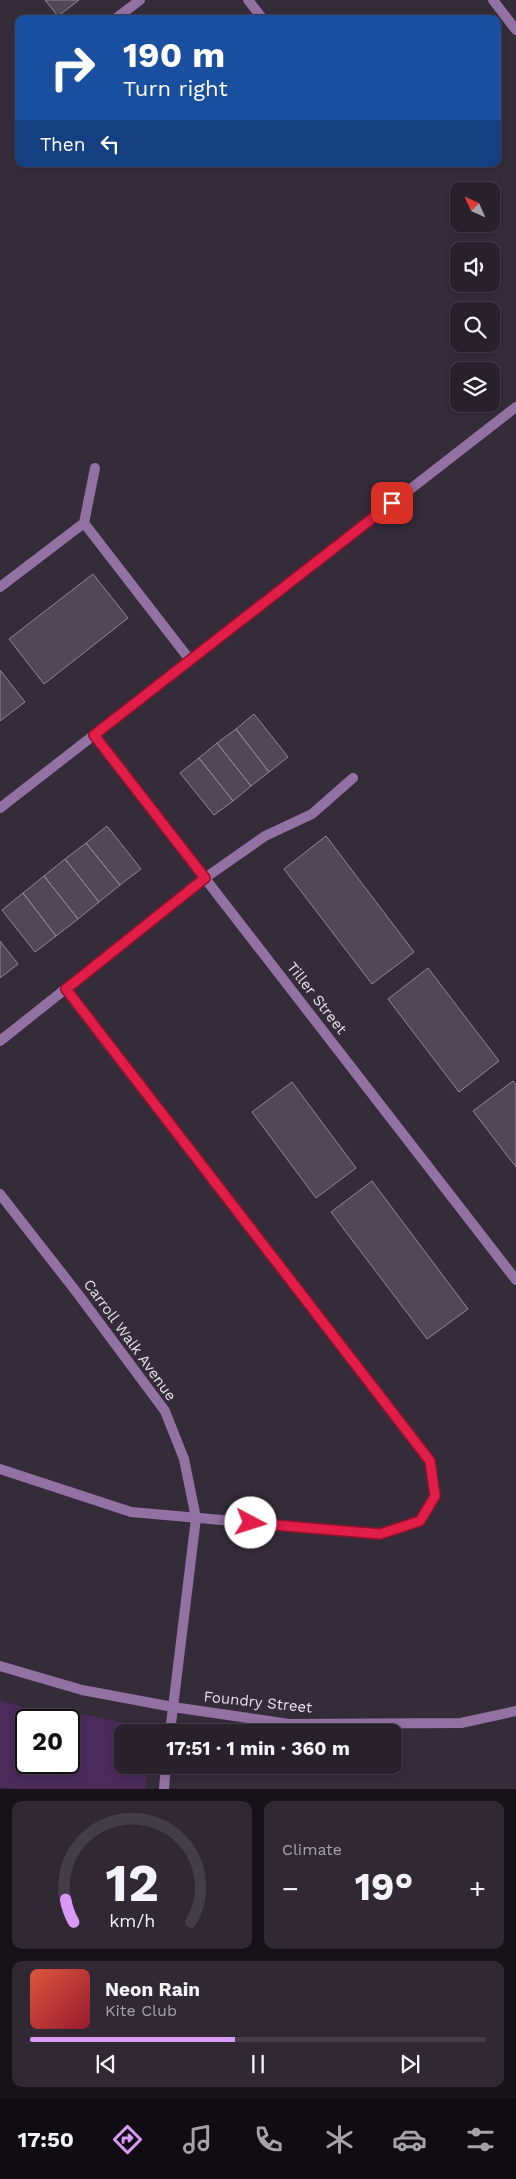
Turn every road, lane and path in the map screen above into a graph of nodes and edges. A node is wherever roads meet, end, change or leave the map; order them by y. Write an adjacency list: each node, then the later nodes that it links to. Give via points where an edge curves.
1 (140, 0): 4 (street)
2 (248, 0): 5 (street)
3 (493, 0): 6 (street)
4 (121, 15)
5 (259, 15)
6 (516, 30)
7 (516, 407): 11 (street)
8 (95, 468): 9 (street)
9 (84, 523): 10 (street); 11 (street)
10 (0, 587)
11 (190, 660): 12 (street)
12 (94, 735): 14 (street); 15 (street, Tiller Street)
13 (353, 778): 15 (street, via 312,814 265,836)
14 (0, 808)
15 (205, 878): 16 (street); 19 (street, Tiller Street)
16 (66, 989): 17 (street); 21 (street, via 430,1461 435,1496 420,1521 380,1534)
17 (0, 1041)
18 (0, 1194): 21 (street, Carroll Walk Avenue, via 165,1411 184,1459)
19 (516, 1280)
20 (0, 1469): 21 (street, via 131,1512)
21 (196, 1518): 23 (street, Carroll Walk Avenue)
22 (0, 1666): 23 (street, Foundry Street, via 82,1690)
23 (173, 1708): 24 (street, Foundry Street, via 290,1724 461,1723); 25 (street, Carroll Walk Avenue)
24 (516, 1711)
25 (171, 1724)
26 (165, 1774): 27 (street)
27 (164, 1789)

